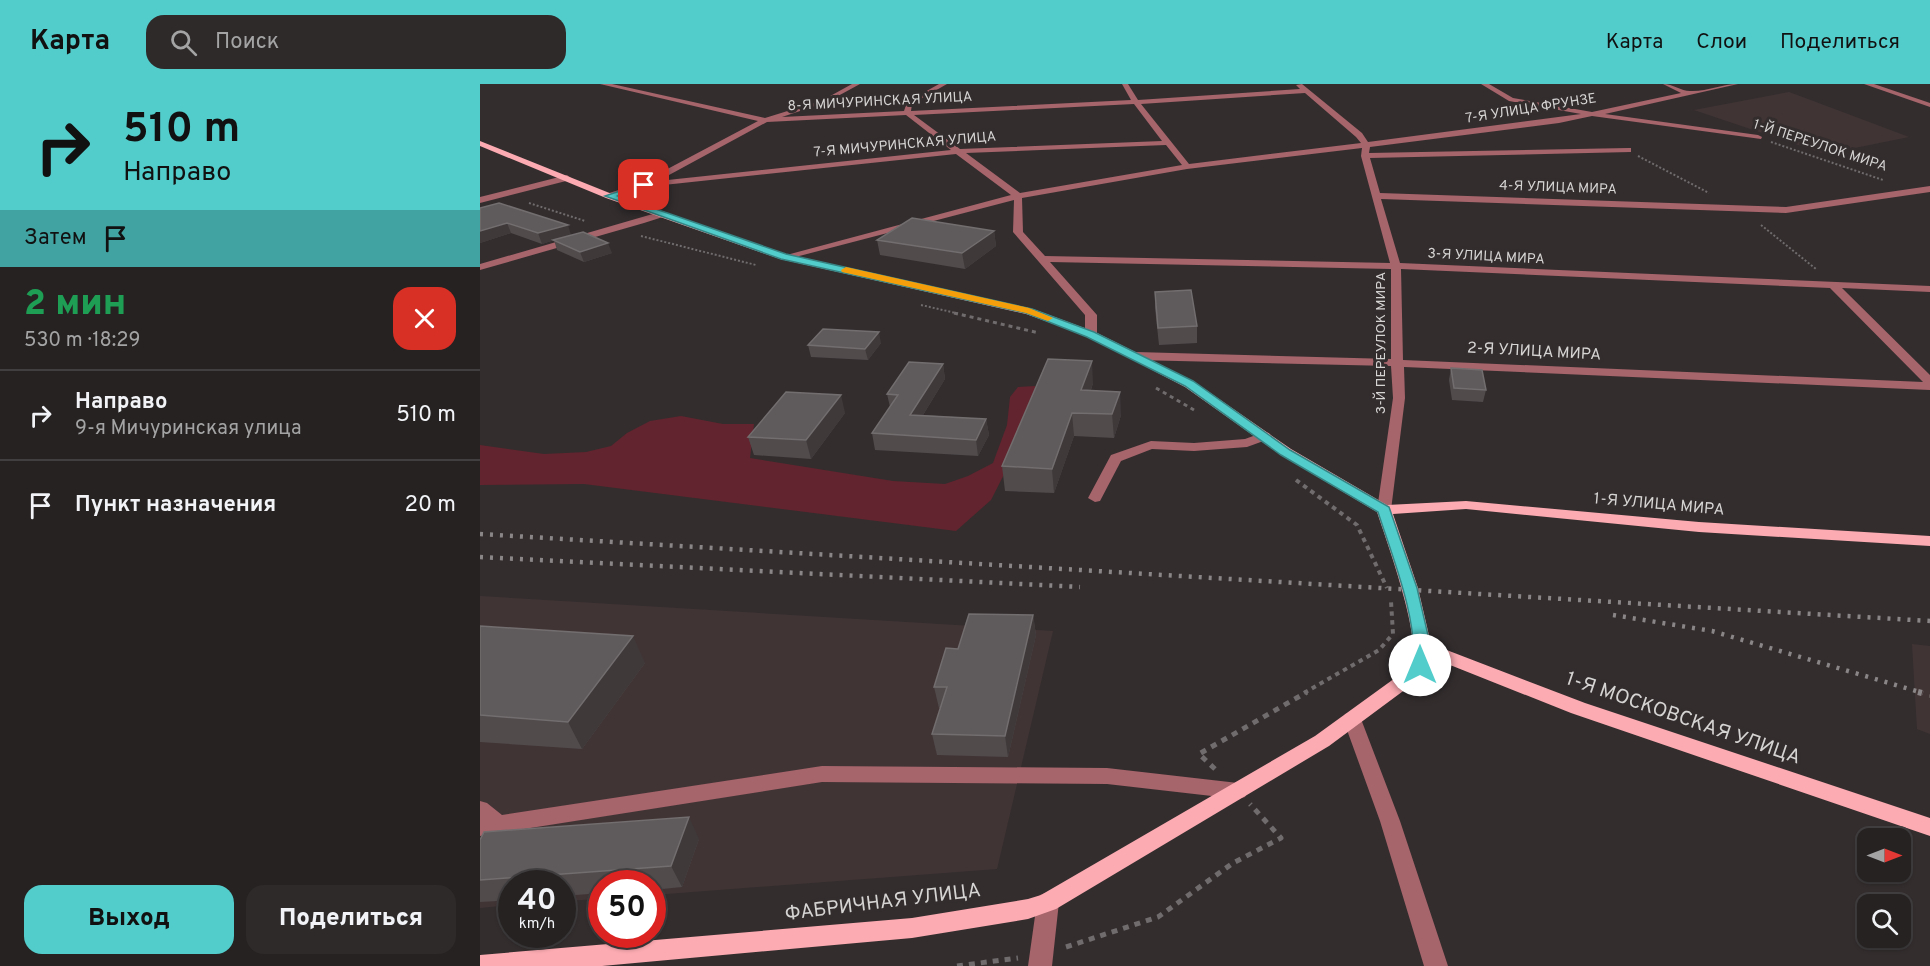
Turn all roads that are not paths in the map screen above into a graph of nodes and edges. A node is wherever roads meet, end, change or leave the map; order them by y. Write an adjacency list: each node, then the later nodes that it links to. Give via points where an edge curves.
1 (603, 84): 16 (street, 8-Я МИЧУРИНСКАЯ УЛИЦА)
2 (857, 84): 16 (street, via 825,101)
3 (944, 84): 14 (street, via 909,103)
4 (1125, 84): 12 (street)
5 (1298, 84): 10 (street)
6 (1484, 84): 15 (street, 1-Й ПЕРЕУЛОК МИРА, via 1511,100)
7 (1666, 84): 11 (street)
8 (1735, 84): 11 (street, 7-Я УЛИЦА ФРУНЗЕ)
9 (1867, 84): 13 (street)
10 (1306, 91): 12 (street, 8-Я МИЧУРИНСКАЯ УЛИЦА); 21 (street, via 1359,135)
11 (1689, 94): 15 (street, 7-Я УЛИЦА ФРУНЗЕ)
12 (1136, 102): 14 (street, 8-Я МИЧУРИНСКАЯ УЛИЦА); 19 (street)
13 (1930, 105)
14 (907, 113): 16 (street, 8-Я МИЧУРИНСКАЯ УЛИЦА); 22 (street)
15 (1592, 114): 17 (street, 1-Й ПЕРЕУЛОК МИРА); 21 (street, 7-Я УЛИЦА ФРУНЗЕ)
16 (765, 120): 25 (street)
17 (1758, 137)
18 (480, 143): 24 (main road)
19 (1168, 143): 22 (street, 7-Я МИЧУРИНСКАЯ УЛИЦА); 23 (street)
20 (1628, 150): 21 (street)
21 (1365, 151): 23 (street); 30 (street, 3-Й ПЕРЕУЛОК МИРА)
22 (960, 152): 25 (street, 7-Я МИЧУРИНСКАЯ УЛИЦА); 29 (street)
23 (1187, 167): 29 (street)
24 (567, 178): 28 (main road); 32 (street)
25 (644, 185): 28 (street)
26 (1930, 189): 27 (street, 4-Я УЛИЦА МИРА)
27 (1918, 192): 30 (street, 4-Я УЛИЦА МИРА, via 1786,210); 31 (street)
28 (609, 196): 33 (main road)
29 (1018, 196): 34 (street); 35 (street, via 1018,232)
30 (1378, 196): 36 (street, 3-Й ПЕРЕУЛОК МИРА)
31 (1930, 196)
32 (480, 200)
33 (663, 214): 34 (main road); 37 (street, via 619,230)
34 (784, 257): 40 (main road, via 1029,311)
35 (1040, 259): 36 (street, 3-Я УЛИЦА МИРА); 40 (street, via 1091,315)
36 (1396, 266): 38 (street, 3-Я УЛИЦА МИРА); 42 (street, 3-Й ПЕРЕУЛОК МИРА)
37 (480, 267)
38 (1834, 286): 39 (street, 3-Я УЛИЦА МИРА); 43 (street)
39 (1930, 289)
40 (1091, 334): 41 (main road)
41 (1136, 356): 42 (street, 2-Я УЛИЦА МИРА); 45 (main road, via 1189,384)
42 (1397, 363): 44 (street, 2-Я УЛИЦА МИРА); 47 (street, 3-Й ПЕРЕУЛОК МИРА, via 1399,398)
43 (1930, 382)
44 (1930, 387)
45 (1264, 436): 46 (street, via 1247,443 1151,445 1116,458); 47 (main road)
46 (1095, 498)
47 (1384, 510): 48 (main road, 1-Я УЛИЦА МИРА, via 1466,505 1699,527); 49 (main road, via 1410,588)
48 (1930, 541)
49 (1423, 648): 50 (main road, ФАБРИЧНАЯ УЛИЦА, via 1420,665 1408,678); 54 (main road, 1-Я МОСКОВСКАЯ УЛИЦА, via 1578,708)
50 (1352, 719): 51 (main road, ФАБРИЧНАЯ УЛИЦА); 58 (street, via 1390,821)
51 (1238, 791): 53 (street, via 1107,776 822,774); 55 (main road, ФАБРИЧНАЯ УЛИЦА)
52 (480, 809): 53 (street)
53 (489, 825)
54 (1930, 827)
55 (1048, 902): 56 (street); 57 (main road, ФАБРИЧНАЯ УЛИЦА, via 1028,909 912,928)
56 (1040, 961)
57 (480, 966)
58 (1436, 966)

